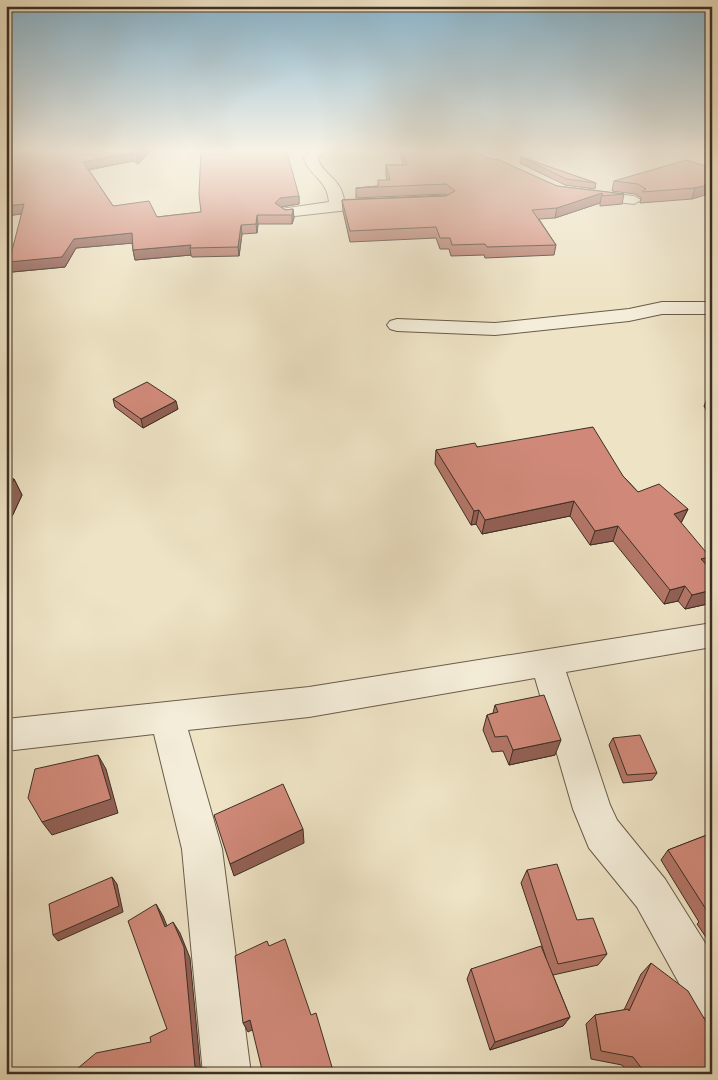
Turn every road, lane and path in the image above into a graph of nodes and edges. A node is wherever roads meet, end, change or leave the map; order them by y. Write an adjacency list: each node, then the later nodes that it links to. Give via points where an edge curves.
1 (336, 199): 5 (street)
2 (629, 199): 3 (street)
3 (634, 200)
4 (396, 202): 5 (street)
5 (337, 205): 6 (street)
6 (286, 212)
7 (712, 308): 8 (street, via 662,308 629,315 495,329)
8 (397, 325)
9 (712, 635): 10 (street)
10 (547, 662): 11 (street, via 309,702); 13 (street, via 602,834 651,893)
11 (167, 718): 12 (street); 14 (street, via 202,849)
12 (6, 735)
13 (712, 998)
14 (227, 1074)

